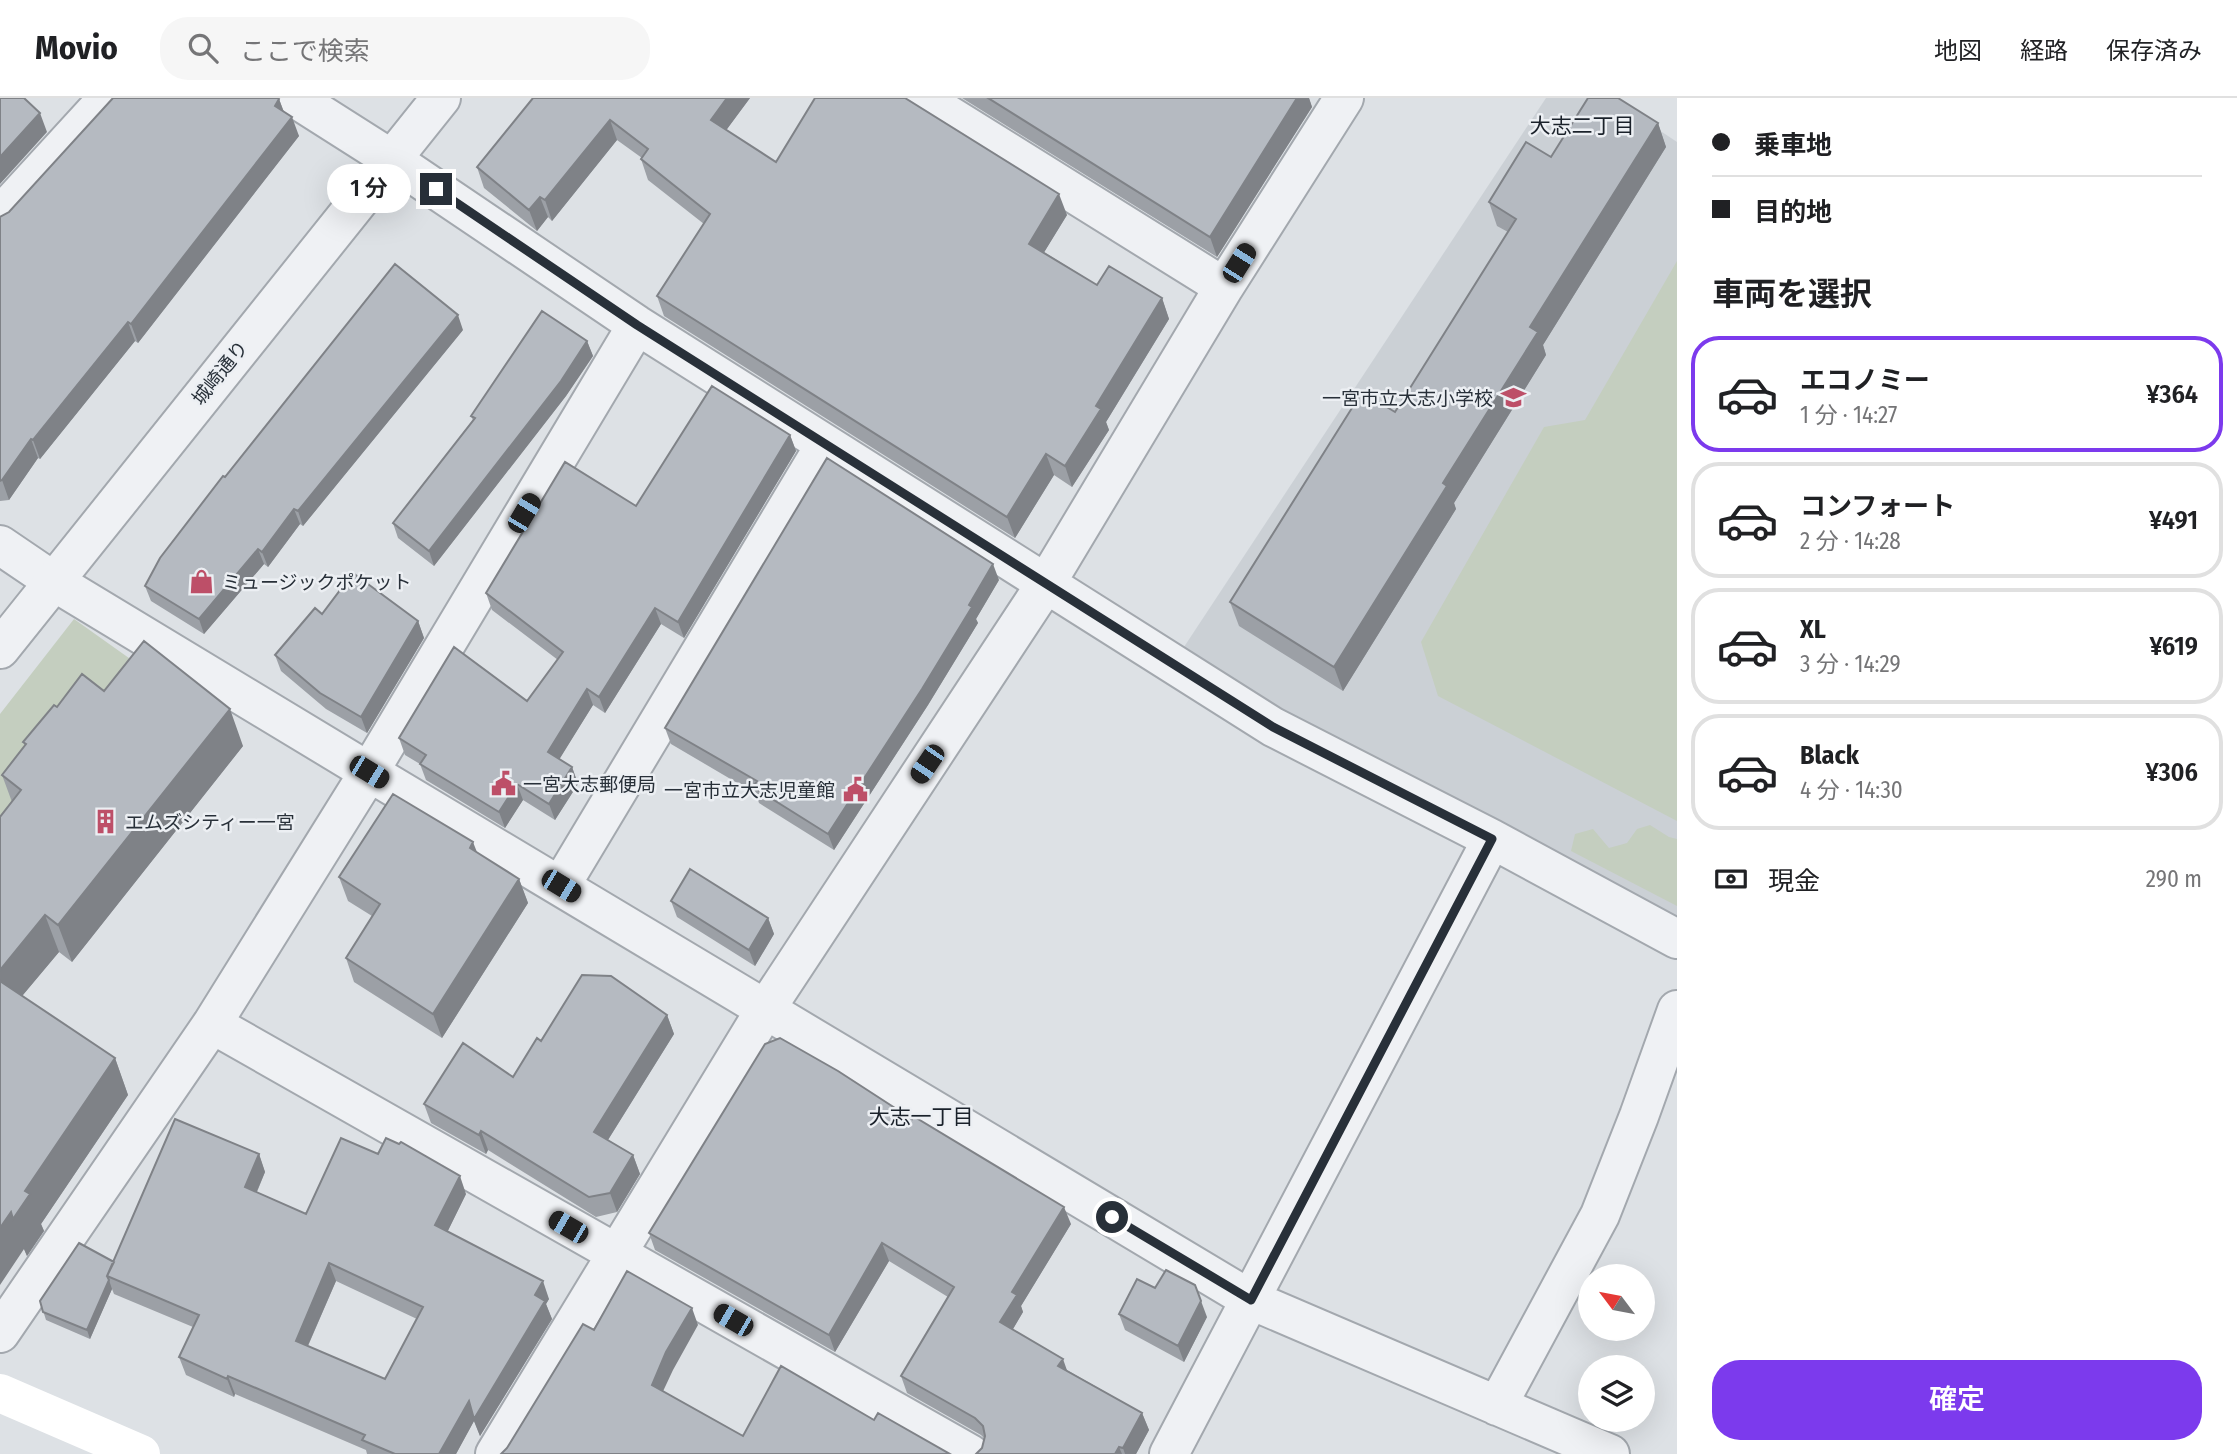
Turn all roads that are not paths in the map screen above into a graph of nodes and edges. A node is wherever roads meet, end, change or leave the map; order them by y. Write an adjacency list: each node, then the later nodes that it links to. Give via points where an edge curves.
1 (108, 98): 7 (street)
2 (295, 98): 6 (street)
3 (441, 98): 6 (street, 城崎通り)
4 (921, 98): 8 (street)
5 (1344, 98): 8 (street)
6 (391, 159): 9 (street); 12 (street, 城崎通り)
7 (0, 216)
8 (1224, 286): 13 (street)
9 (637, 325): 10 (street); 15 (street)
10 (825, 445): 13 (street); 17 (street)
11 (0, 545): 12 (street)
12 (53, 581): 14 (street, 城崎通り); 15 (street)
13 (1045, 585): 16 (street, via 1273,727); 19 (street)
14 (0, 649)
15 (369, 772): 17 (street); 21 (street)
16 (1492, 839): 18 (street); 23 (street)
17 (561, 886): 19 (street)
18 (1677, 939)
19 (765, 1010): 22 (street); 23 (street)
20 (1677, 1010): 26 (street, via 1600,1215)
21 (212, 1024): 22 (street); 24 (street)
22 (615, 1254): 28 (street); 29 (street)
23 (1251, 1300): 26 (street); 30 (street)
24 (0, 1333)
25 (0, 1392): 27 (main road)
26 (1497, 1406): 31 (street)
27 (141, 1454)
28 (495, 1454)
29 (970, 1454)
30 (1169, 1454)
31 (1610, 1454)

